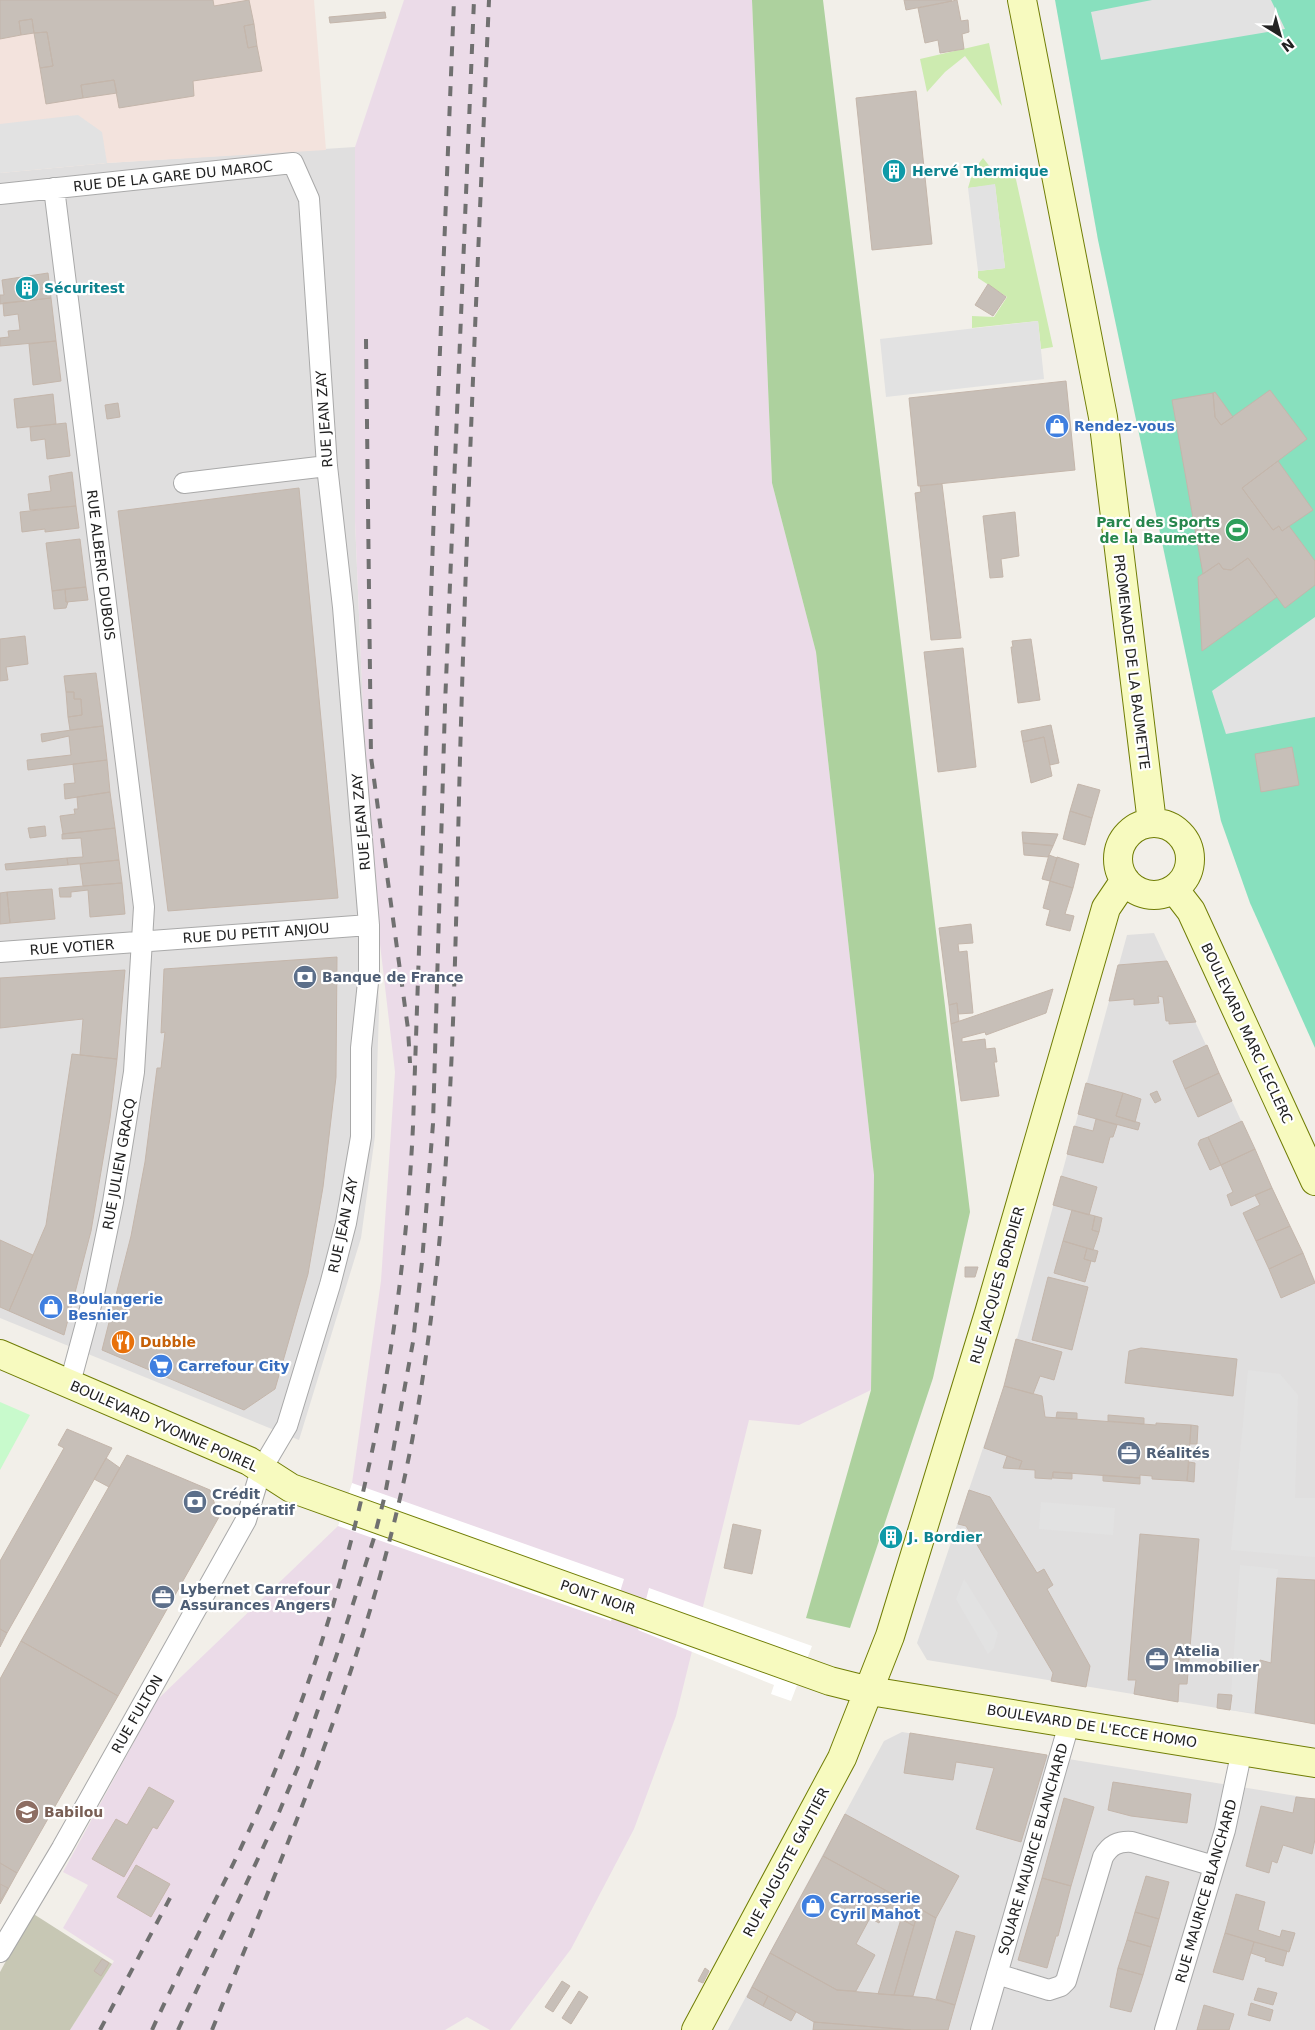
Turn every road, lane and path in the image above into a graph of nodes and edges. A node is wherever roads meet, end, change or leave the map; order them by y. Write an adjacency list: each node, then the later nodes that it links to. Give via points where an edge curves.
1 (1022, 0): 7 (street, PROMENADE DE LA BAUMETTE, via 1103,417)
2 (293, 163): 3 (street, RUE DE LA GARE DU MAROC); 5 (street, RUE JEAN ZAY, via 309,199)
3 (54, 188): 4 (street, RUE DE LA GARE DU MAROC); 11 (street, RUE ALBERIC DUBOIS, via 144,907)
4 (0, 194)
5 (327, 466): 6 (street); 10 (street, RUE JEAN ZAY, via 343,607)
6 (184, 484)
7 (1152, 823): 8 (street, via 1134,829 1121,844 1118,862); 9 (street, via 1166,825 1178,832 1188,851 1187,872)
8 (1125, 880): 9 (street, via 1148,894 1161,894); 18 (street, RUE JACQUES BORDIER, via 1106,908 989,1312 890,1636)
9 (1174, 888): 13 (street, BOULEVARD MARC LECLERC, via 1191,911)
10 (369, 925): 11 (street, RUE DU PETIT ANJOU); 16 (street, RUE JEAN ZAY, via 369,974 361,1048 361,1137 346,1223 287,1426)
11 (143, 941): 12 (street, RUE VOTIER); 15 (street, RUE JULIEN GRACQ, via 134,1072 113,1202 94,1294)
12 (0, 952)
13 (1315, 1181)
14 (0, 1354): 15 (street, BOULEVARD YVONNE POIREL)
15 (70, 1383): 16 (street, BOULEVARD YVONNE POIREL, via 249,1461)
16 (262, 1470): 17 (street, BOULEVARD YVONNE POIREL, via 291,1488); 23 (street, RUE FULTON, via 246,1520)
17 (327, 1502): 18 (street, PONT NOIR, via 830,1680)
18 (870, 1691): 19 (street, BOULEVARD DE L'ECCE HOMO); 25 (street, RUE AUGUSTE GAUTIER, via 842,1758)
19 (1069, 1724): 20 (street, BOULEVARD DE L'ECCE HOMO); 24 (street, SQUARE MAURICE BLANCHARD)
20 (1242, 1750): 21 (street, BOULEVARD DE L'ECCE HOMO); 22 (street, RUE MAURICE BLANCHARD, via 1232,1803)
21 (1315, 1763)
22 (1214, 1866): 24 (street, SQUARE MAURICE BLANCHARD, via 1132,1842 1118,1842 1103,1857 1066,1981 1049,1990); 27 (street, RUE MAURICE BLANCHARD)
23 (0, 1952)
24 (997, 1974): 26 (street, SQUARE MAURICE BLANCHARD)
25 (696, 2030)
26 (981, 2030)
27 (1165, 2030)

